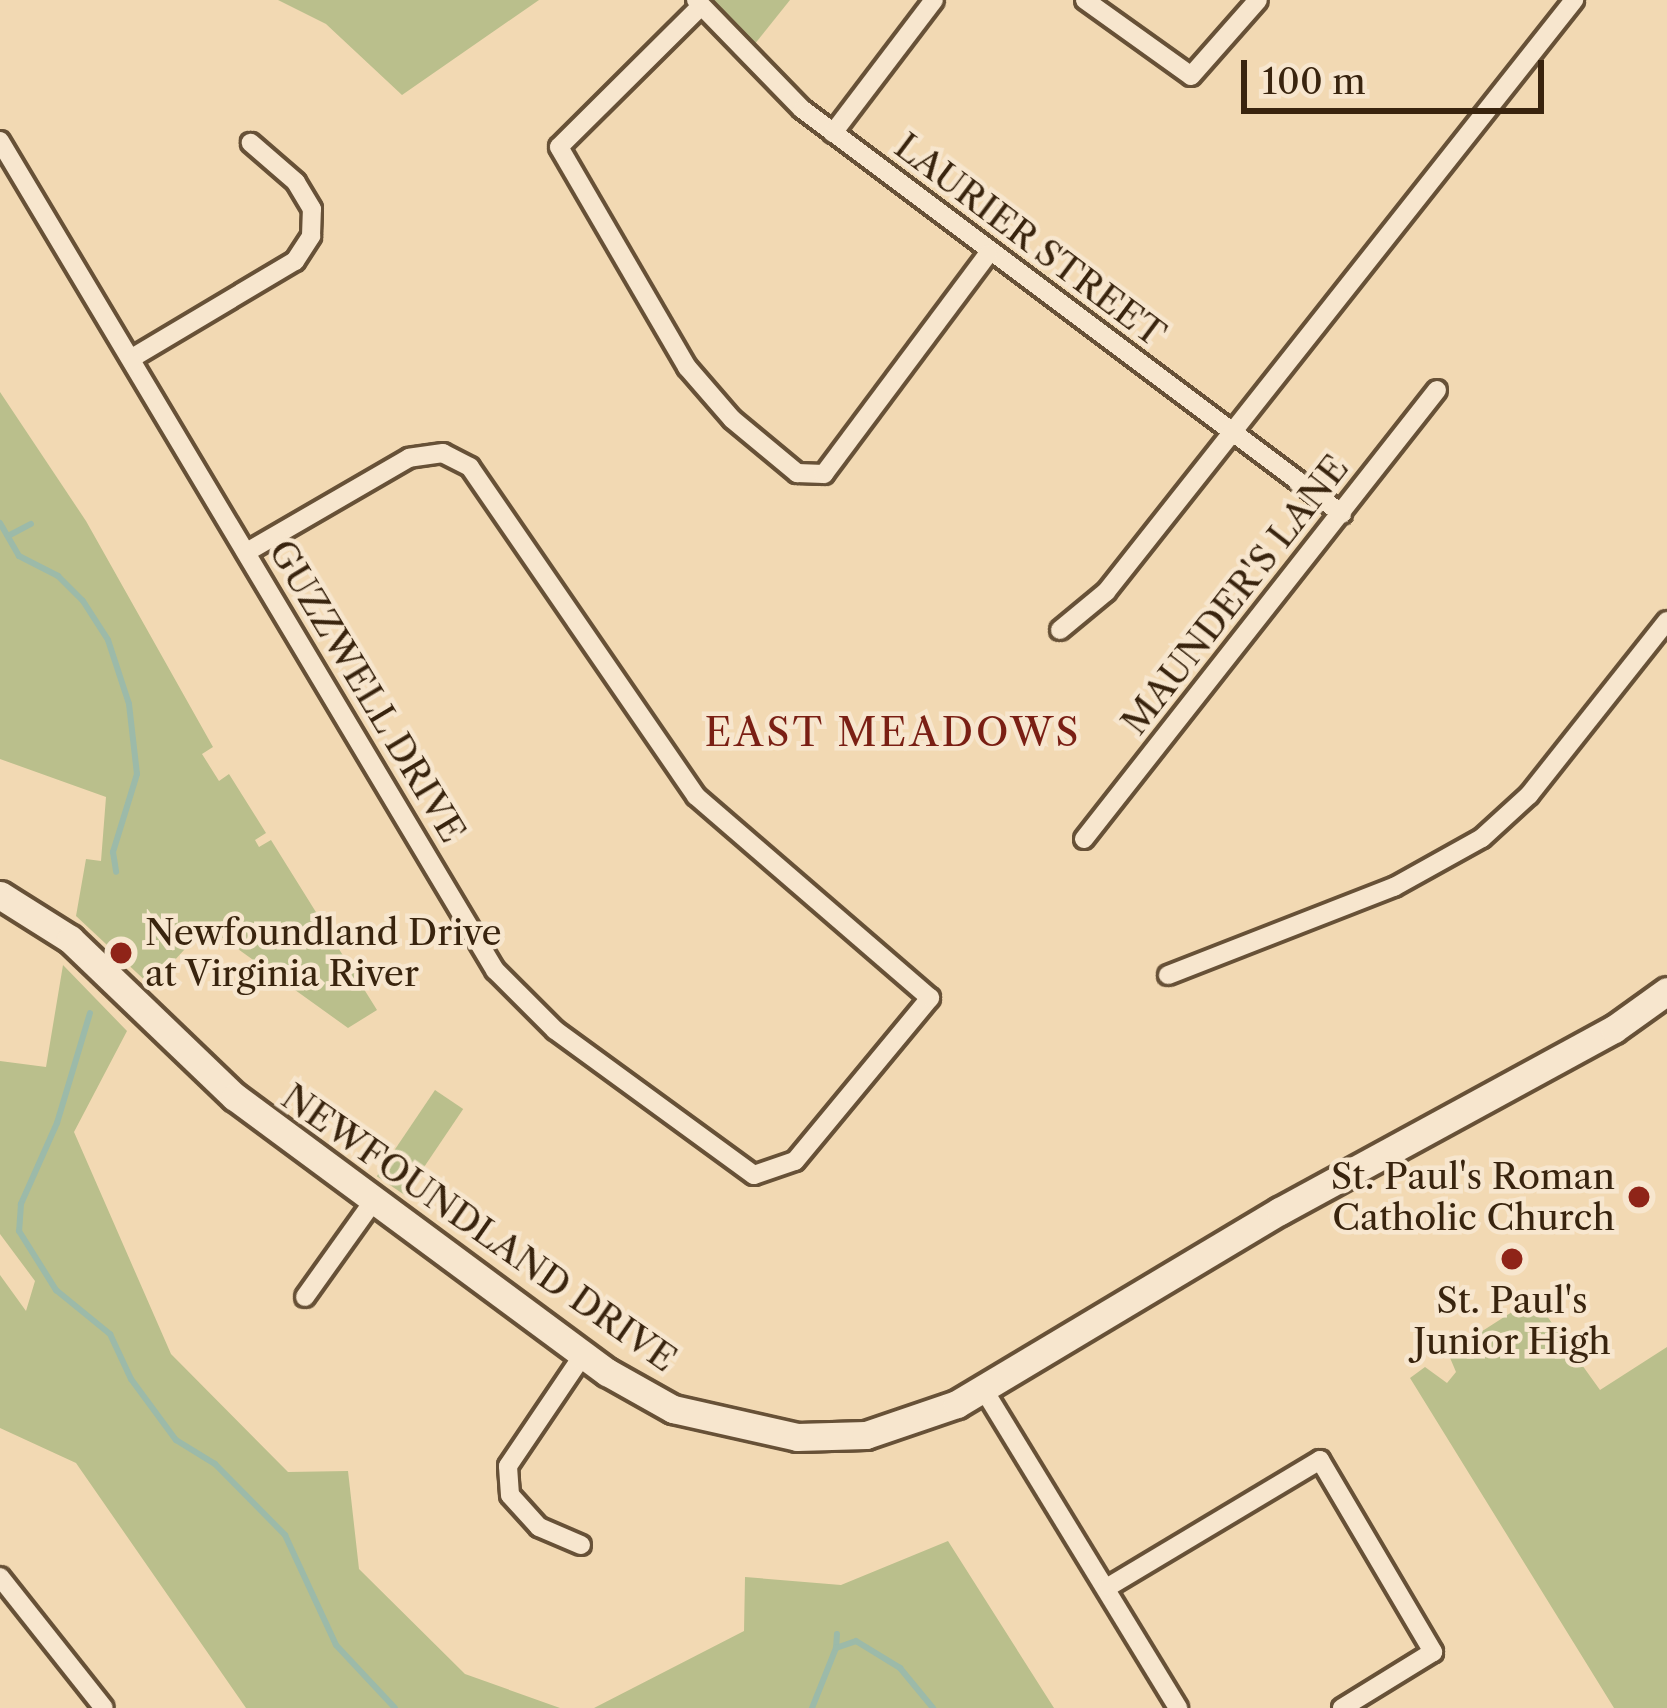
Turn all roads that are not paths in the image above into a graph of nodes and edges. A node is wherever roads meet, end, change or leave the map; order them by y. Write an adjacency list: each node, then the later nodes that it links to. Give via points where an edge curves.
1 (934, 0): 6 (street)
2 (1084, 0): 3 (street, via 1192,76)
3 (1258, 0)
4 (1574, 0): 12 (street)
5 (698, 3): 6 (street, LAURIER STREET); 9 (street, via 559,147 687,367 732,419 797,473 824,474)
6 (832, 134): 9 (street, LAURIER STREET)
7 (0, 141): 10 (street, GUZZWELL DRIVE)
8 (251, 143): 10 (street, via 296,182 312,208 311,236 281,271)
9 (988, 254): 12 (street, LAURIER STREET)
10 (132, 358): 14 (street, GUZZWELL DRIVE)
11 (1437, 390): 13 (street, MAUNDER'S LANE)
12 (1234, 432): 13 (street, LAURIER STREET); 16 (street, via 1106,592)
13 (1342, 514): 17 (street, MAUNDER'S LANE)
14 (247, 552): 14 (street, GUZZWELL DRIVE, via 515,994 754,1175 778,1173 810,1146 929,998 696,796 487,488 455,457 409,458)
15 (1667, 621): 19 (street, via 1529,795 1482,838 1394,887)
16 (1060, 630)
17 (1084, 839)
18 (0, 895): 21 (street, NEWFOUNDLAND DRIVE, via 70,939 218,1083)
19 (1168, 975)
20 (1667, 991): 24 (street, NEWFOUNDLAND DRIVE, via 1614,1029 1280,1211)
21 (372, 1203): 22 (street); 23 (street, NEWFOUNDLAND DRIVE)
22 (304, 1297)
23 (583, 1354): 24 (street, NEWFOUNDLAND DRIVE, via 674,1408 765,1435 866,1436); 25 (street, via 508,1466 510,1495 524,1511)
24 (984, 1390): 27 (street)
25 (581, 1545)
26 (0, 1577): 28 (street)
27 (1108, 1587): 29 (street); 30 (street, via 1320,1460 1433,1652)
28 (104, 1708)
29 (1178, 1708)
30 (1342, 1708)

